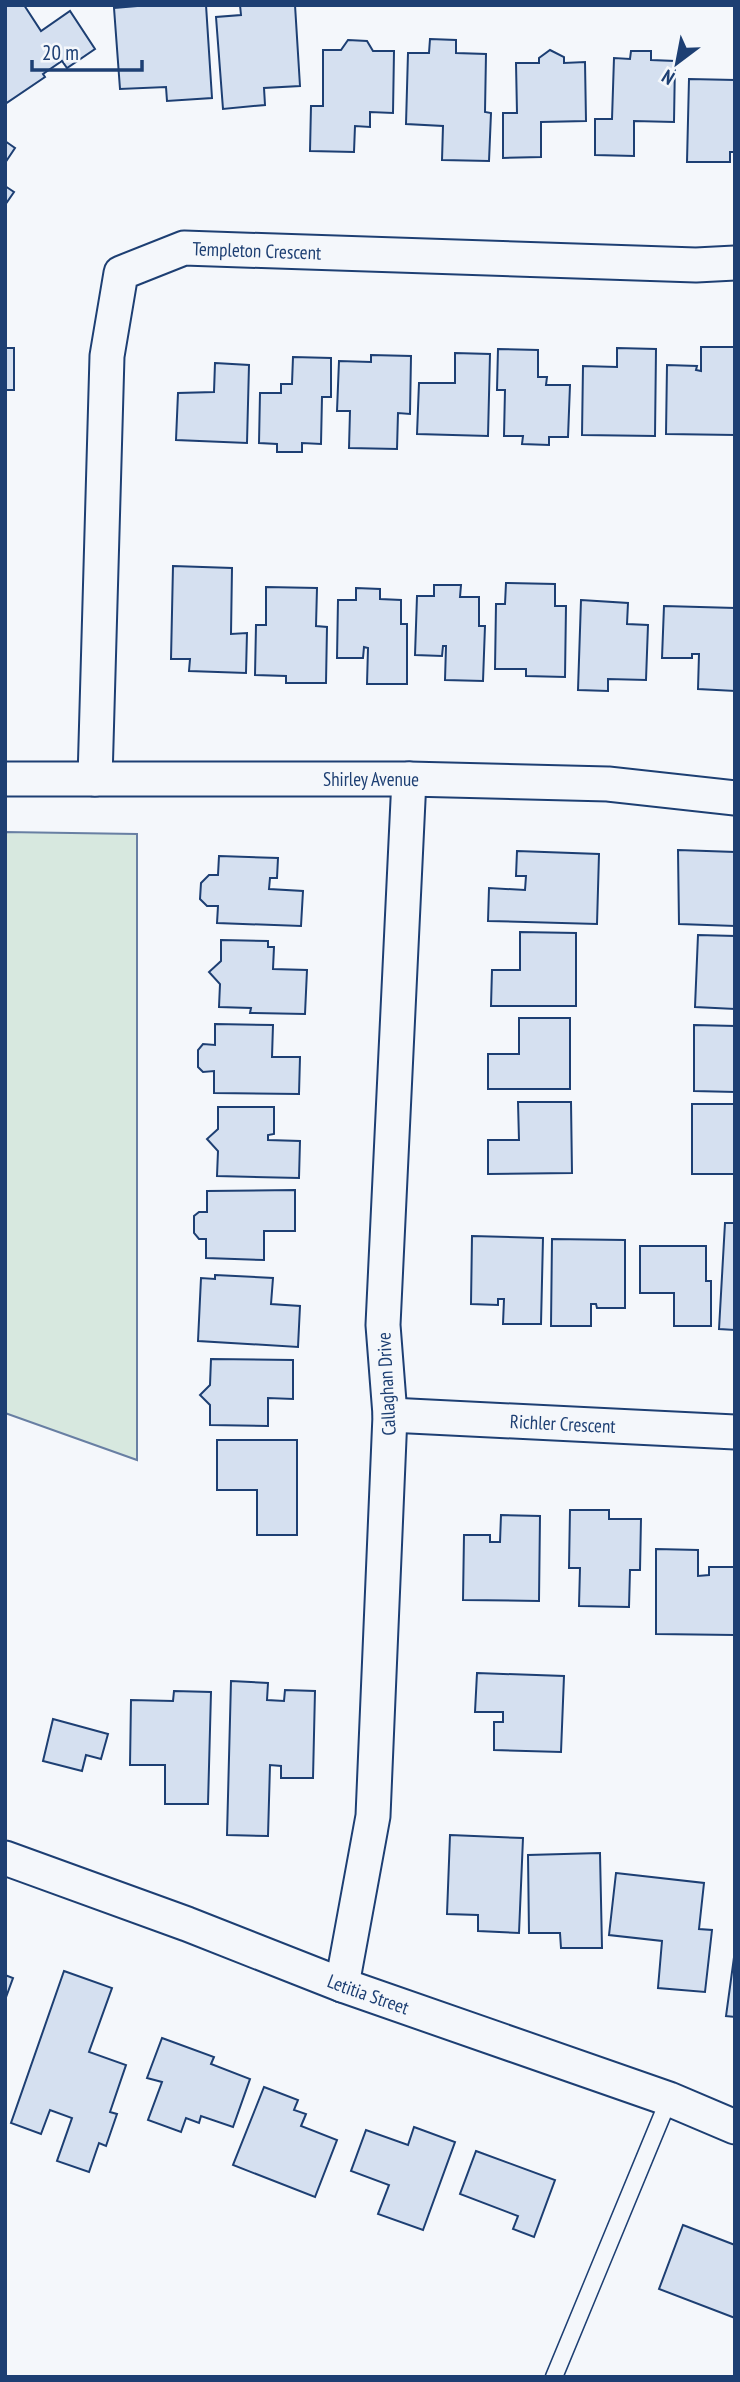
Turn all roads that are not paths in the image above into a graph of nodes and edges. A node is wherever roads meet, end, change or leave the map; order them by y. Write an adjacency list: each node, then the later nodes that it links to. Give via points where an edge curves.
1 (735, 263): 3 (street, Templeton Crescent, via 184,248 121,273 107,356)
2 (5, 779): 3 (street, Shirley Avenue)
3 (95, 779): 4 (street, Shirley Avenue)
4 (409, 779): 5 (street, Shirley Avenue, via 608,784); 6 (street, Callaghan Drive, via 383,1325)
5 (735, 798)
6 (390, 1415): 7 (street, Richler Crescent); 9 (street, Callaghan Drive, via 373,1816)
7 (735, 1432)
8 (5, 1858): 9 (street, Letitia Street)
9 (342, 1985): 10 (street, Letitia Street)
10 (669, 2099): 11 (street, Letitia Street); 12 (lane)
11 (735, 2127)
12 (554, 2377)

